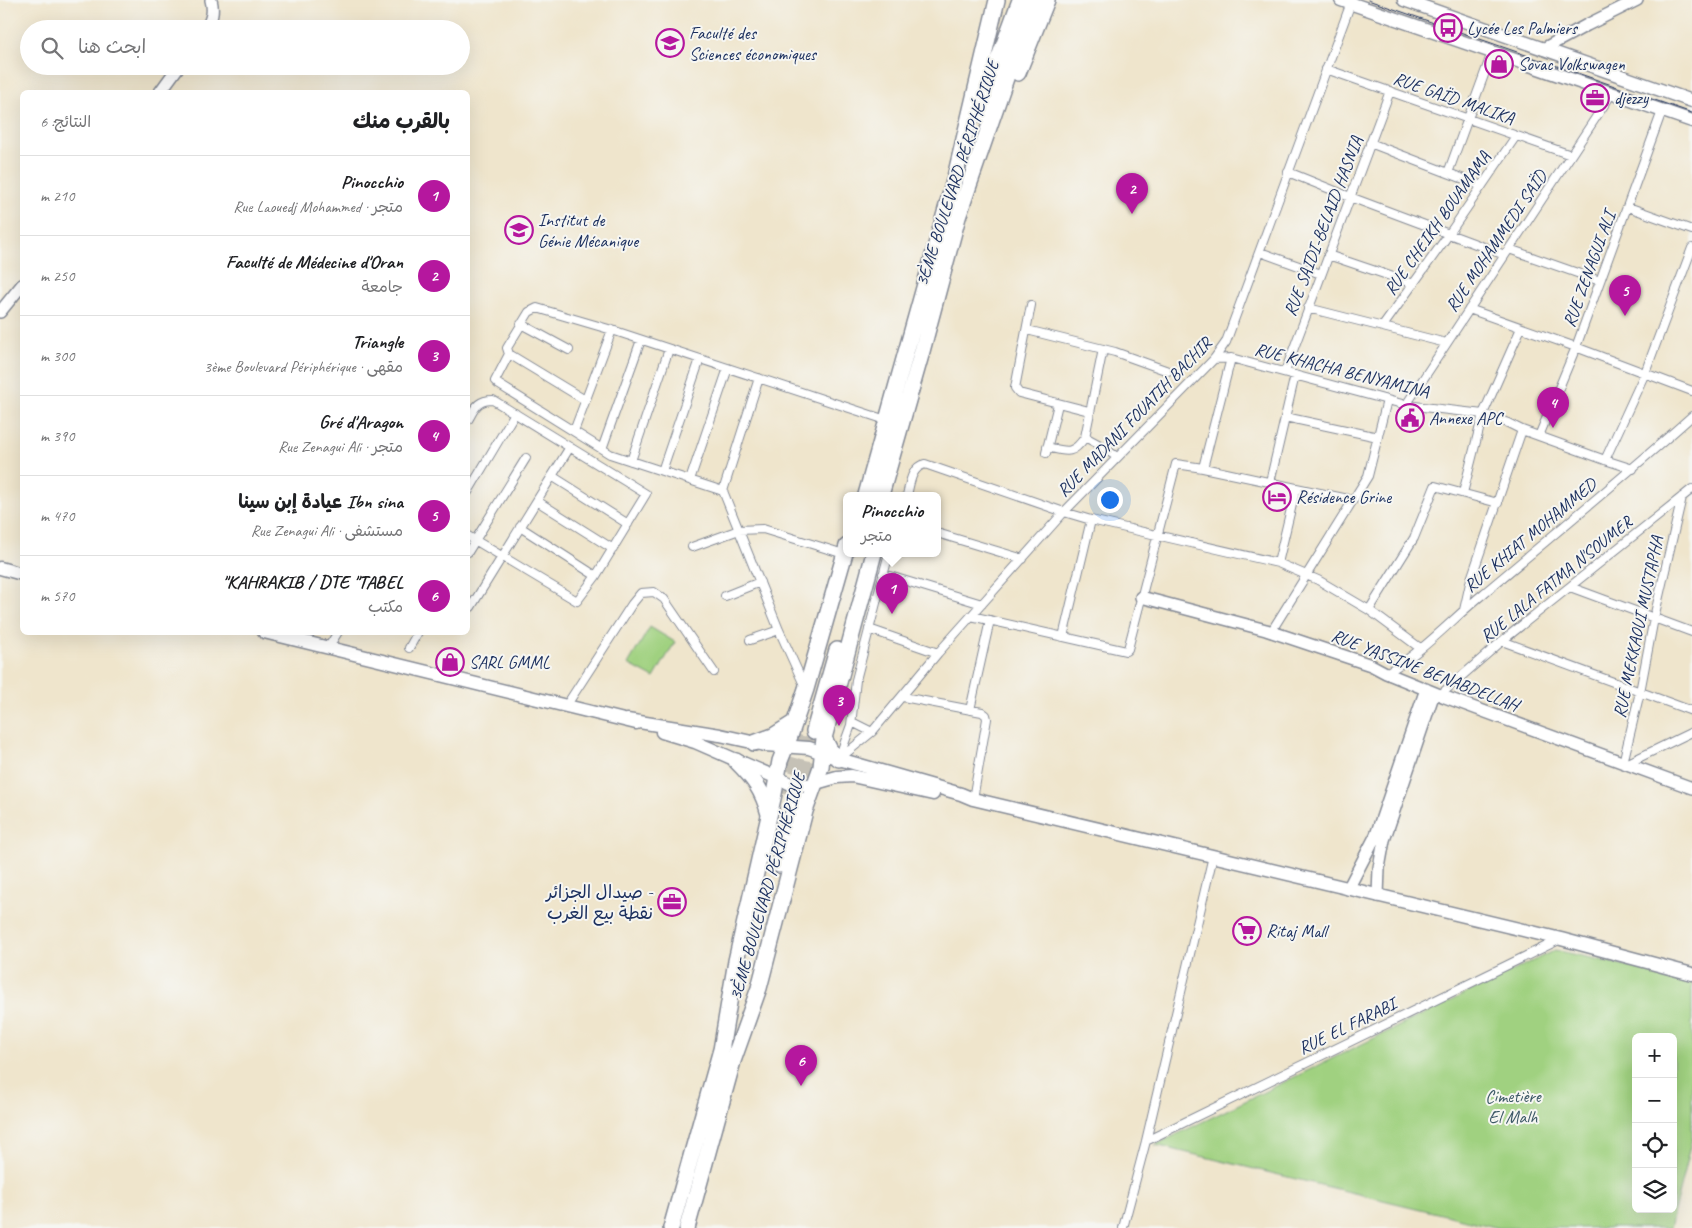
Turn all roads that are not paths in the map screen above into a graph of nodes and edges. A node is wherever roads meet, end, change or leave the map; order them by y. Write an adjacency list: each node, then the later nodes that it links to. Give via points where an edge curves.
1 (211, 0): 9 (street)
2 (997, 0): 26 (highway)
3 (1020, 0): 26 (highway, 3ÈME BOULEVARD PÉRIPHÉRIQUE)
4 (1033, 0): 30 (highway, 3ÈME BOULEVARD PÉRIPHÉRIQUE)
5 (1047, 0): 30 (highway)
6 (1404, 0): 10 (main road)
7 (1637, 0): 10 (street)
8 (1348, 1): 11 (main road); 12 (street, RUE MADANI FOUATIH BACHIR)
9 (211, 20)
10 (1543, 49): 17 (main road)
11 (1492, 53): 16 (main road); 19 (street)
12 (1326, 69): 15 (street, RUE GAÏD MALIKA); 24 (street, RUE MADANI FOUATIH BACHIR)
13 (172, 75): 14 (street)
14 (161, 90)
15 (1390, 91): 19 (street, RUE GAÏD MALIKA); 22 (street, RUE SAIDI-BELAID HASNIA)
16 (1612, 93): 18 (main road); 23 (street, RUE MOHAMMEDI SAÏD)
17 (1692, 101)
18 (1662, 111): 20 (main road); 29 (street, RUE ZENAGUI ALI)
19 (1468, 119): 21 (street, RUE GAÏD MALIKA); 25 (street)
20 (1692, 121)
21 (1516, 136): 23 (street, RUE GAÏD MALIKA); 27 (street, RUE CHEIKH BOUAMAMA)
22 (1370, 143): 25 (street); 28 (street, RUE SAIDI-BELAID HASNIA)
23 (1571, 155): 35 (street, RUE MOHAMMEDI SAÏD)
24 (1288, 172): 28 (street); 34 (street, RUE MADANI FOUATIH BACHIR)
25 (1448, 173): 27 (street)
26 (955, 177): 78 (highway)
27 (1482, 186): 32 (street, RUE CHEIKH BOUAMAMA)
28 (1350, 197): 32 (street); 36 (street, RUE SAIDI-BELAID HASNIA)
29 (1628, 206): 31 (street); 38 (street, RUE ZENAGUI ALI)
30 (958, 218): 74 (highway, 3ÈME BOULEVARD PÉRIPHÉRIQUE)
31 (1692, 230)
32 (1449, 234): 35 (street); 39 (street, RUE CHEIKH BOUAMAMA)
33 (1692, 248): 63 (street)
34 (1260, 252): 37 (street); 59 (street, RUE MADANI FOUATIH BACHIR, via 1226,342)
35 (1507, 252): 38 (street); 43 (street, RUE MOHAMMEDI SAÏD)
36 (1328, 255): 37 (street, RUE SAIDI-BELAID HASNIA); 39 (street)
37 (1321, 274): 42 (street, RUE SAIDI-BELAID HASNIA)
38 (1600, 282): 52 (street, RUE ZENAGUI ALI)
39 (1414, 284): 46 (street, RUE CHEIKH BOUAMAMA)
40 (20, 287): 44 (street)
41 (1031, 306): 49 (street)
42 (1308, 308): 46 (street); 62 (street, RUE SAIDI-BELAID HASNIA)
43 (1469, 309): 47 (street); 51 (street, RUE MOHAMMEDI SAÏD)
44 (0, 312)
45 (521, 324): 48 (street, via 529,312 537,308); 55 (street); 56 (street, via 507,348)
46 (1383, 326): 51 (street)
47 (1521, 328): 52 (street); 73 (street)
48 (612, 330): 50 (street); 67 (street)
49 (1027, 330): 54 (street); 69 (street, via 1015,388 1019,393)
50 (641, 340): 53 (street); 85 (street)
51 (1446, 343): 70 (street, RUE MOHAMMEDI SAÏD)
52 (1576, 347): 63 (street); 81 (street, RUE ZENAGUI ALI)
53 (669, 349): 58 (street); 89 (street)
54 (1103, 349): 61 (street); 71 (street)
55 (569, 350)
56 (509, 354): 67 (street); 80 (street, via 495,381)
57 (1231, 358): 59 (street, RUE KHACHA BENYAMINA); 62 (street, RUE KHACHA BENYAMINA); 90 (street)
58 (700, 359): 60 (street); 92 (street)
59 (1214, 359): 86 (street, RUE MADANI FOUATIH BACHIR)
60 (728, 368): 65 (street); 94 (street)
61 (1168, 371)
62 (1285, 372): 64 (street, RUE KHACHA BENYAMINA)
63 (1645, 373): 66 (street); 88 (street)
64 (1295, 375): 68 (street, RUE KHACHA BENYAMINA); 77 (street)
65 (760, 378): 78 (street); 99 (street)
66 (1692, 391)
67 (586, 400): 80 (street)
68 (1386, 400): 70 (street, RUE KHACHA BENYAMINA); 83 (street)
69 (1058, 404): 71 (street); 82 (street, via 1047,450 1074,450)
70 (1406, 405): 73 (street, RUE KHACHA BENYAMINA)
71 (1089, 411): 82 (street)
72 (515, 413): 76 (street, via 493,400 484,400); 84 (street); 97 (street)
73 (1483, 414): 79 (street, RUE KHACHA BENYAMINA); 104 (street)
74 (903, 416): 101 (highway, 3ÈME BOULEVARD PÉRIPHÉRIQUE); 102 (highway, 3ÈME BOULEVARD PÉRIPHÉRIQUE)
75 (1692, 416): 91 (street, RUE KHIAT MOHAMMED)
76 (470, 417)
77 (1285, 417): 83 (street); 95 (street)
78 (886, 420): 100 (highway)
79 (1522, 430): 81 (street, RUE KHACHA BENYAMINA); 108 (street)
80 (574, 431): 85 (street)
81 (1539, 436): 88 (street, RUE KHACHA BENYAMINA)
82 (1085, 437): 86 (street)
83 (1378, 437): 106 (street, via 1368,476)
84 (570, 447): 93 (street); 111 (street, via 646,494)
85 (602, 449): 89 (street)
86 (1117, 457): 109 (street, RUE MADANI FOUATIH BACHIR)
87 (526, 458): 116 (street)
88 (1605, 460): 91 (street, RUE KHACHA BENYAMINA)
89 (631, 461): 92 (street)
90 (1202, 468): 95 (street); 115 (street, via 1176,464)
91 (1633, 468): 140 (street, RUE KHIAT MOHAMMED)
92 (662, 471): 94 (street)
93 (552, 476): 107 (street); 111 (street)
94 (690, 480): 99 (street)
95 (1270, 482): 96 (street)
96 (1296, 488): 106 (street); 127 (street)
97 (470, 489)
98 (1692, 489): 105 (street, RUE LALA FATMA N'SOUMER)
99 (723, 491): 113 (street)
100 (866, 492)
101 (881, 492)
102 (890, 492)
103 (908, 492): 109 (street, via 914,470 925,464)
104 (1463, 493): 108 (street); 139 (street, via 1437,486 1433,488 1414,538)
105 (1682, 497): 134 (street, RUE LALA FATMA N'SOUMER); 142 (street, RUE MEKKAOUI MUSTAPHA)
106 (1353, 500): 131 (street)
107 (536, 501): 112 (street); 118 (street)
108 (1498, 503): 140 (street)
109 (1064, 512): 110 (street); 126 (street, RUE MADANI FOUATIH BACHIR)
110 (1091, 520): 115 (street); 151 (street)
111 (628, 524): 118 (street)
112 (520, 527): 120 (street); 132 (street)
113 (739, 530): 117 (street); 119 (street, via 763,529); 133 (street)
114 (941, 534): 126 (street)
115 (1158, 535): 127 (street); 136 (street)
116 (471, 538): 120 (street)
117 (692, 547)
118 (613, 549): 132 (street)
119 (843, 550)
120 (502, 557): 132 (street, via 575,600 580,600); 138 (street)
121 (845, 557): 160 (highway)
122 (846, 557): 171 (highway)
123 (863, 557): 171 (highway, 3ÈME BOULEVARD PÉRIPHÉRIQUE)
124 (873, 557): 171 (highway, 3ÈME BOULEVARD PÉRIPHÉRIQUE)
125 (888, 557): 130 (street)
126 (1023, 558): 137 (street, RUE MADANI FOUATIH BACHIR)
127 (1278, 563): 131 (street)
128 (0, 568): 129 (main road)
129 (20, 573)
130 (883, 574): 137 (street); 144 (street)
131 (1307, 575): 139 (street); 146 (street)
132 (596, 576)
133 (760, 582): 135 (street); 145 (street)
134 (1570, 587): 142 (street); 153 (street, RUE LALA FATMA N'SOUMER)
135 (725, 596)
136 (1141, 597): 146 (street, RUE YASSINE BENABDELLAH); 151 (street, via 1126,651)
137 (982, 604): 141 (street, RUE MADANI FOUATIH BACHIR)
138 (471, 607)
139 (1369, 610): 156 (street)
140 (1464, 610): 156 (street, RUE KHIAT MOHAMMED)
141 (970, 616): 143 (street); 157 (street, RUE MADANI FOUATIH BACHIR)
142 (1654, 618): 147 (street); 162 (street, RUE MEKKAOUI MUSTAPHA)
143 (990, 620): 151 (street); 165 (street)
144 (869, 629): 157 (street); 168 (street, via 855,686)
145 (779, 630): 152 (street); 160 (street)
146 (1271, 632): 159 (street, RUE YASSINE BENABDELLAH)
147 (1692, 632)
148 (276, 635): 154 (main road)
149 (336, 635): 154 (street)
150 (416, 635): 155 (street)
151 (1063, 637)
152 (750, 640)
153 (1502, 641): 161 (street, RUE LALA FATMA N'SOUMER); 162 (street)
154 (328, 648): 164 (main road)
155 (409, 648)
156 (1420, 648): 159 (street, RUE KHIAT MOHAMMED)
157 (938, 653): 163 (street, RUE MADANI FOUATIH BACHIR)
158 (714, 672): 164 (street, via 664,599 654,592 641,593)
159 (1386, 673): 161 (street, RUE YASSINE BENABDELLAH)
160 (806, 689): 171 (highway)
161 (1433, 692): 176 (street, RUE YASSINE BENABDELLAH); 184 (street, via 1376,835); 185 (street, via 1384,840)
162 (1640, 692): 166 (street); 176 (street, RUE MEKKAOUI MUSTAPHA)
163 (903, 696): 165 (street); 169 (street, RUE MADANI FOUATIH BACHIR)
164 (566, 706): 167 (main road)
165 (970, 710): 181 (street, via 982,712 987,719)
166 (1692, 712)
167 (627, 720): 172 (main road); 175 (main road, via 695,742)
168 (852, 722): 169 (street); 174 (street)
169 (872, 732): 174 (street, RUE MADANI FOUATIH BACHIR)
170 (1692, 732): 176 (street)
171 (812, 734): 172 (highway, via 773,736); 173 (highway); 173 (main road, via 802,747); 174 (highway); 178 (highway, 3ÈME BOULEVARD PÉRIPHÉRIQUE, via 820,767)
172 (754, 743): 173 (main road)
173 (786, 746): 177 (highway)
174 (839, 759): 181 (main road)
175 (736, 761): 177 (main road); 182 (highway, via 760,788)
176 (1625, 764): 179 (street, RUE YASSINE BENABDELLAH)
177 (777, 779): 178 (main road, via 797,785); 182 (highway)
178 (815, 783): 181 (main road, via 852,776 959,800); 188 (highway, 3ÈME BOULEVARD PÉRIPHÉRIQUE, via 790,866 766,989)
179 (1692, 788)
180 (791, 796): 188 (highway, via 752,974)
181 (973, 799): 183 (main road)
182 (770, 816): 188 (highway, via 736,961)
183 (1213, 856): 184 (main road); 189 (street)
184 (1348, 889): 185 (main road)
185 (1378, 896): 186 (main road)
186 (1561, 939): 187 (main road); 189 (street, RUE EL FARABI)
187 (1692, 974)
188 (726, 1058): 190 (highway); 191 (highway, 3ÈME BOULEVARD PÉRIPHÉRIQUE)
189 (1146, 1140): 192 (street)
190 (671, 1228)
191 (687, 1228)
192 (1123, 1228)

